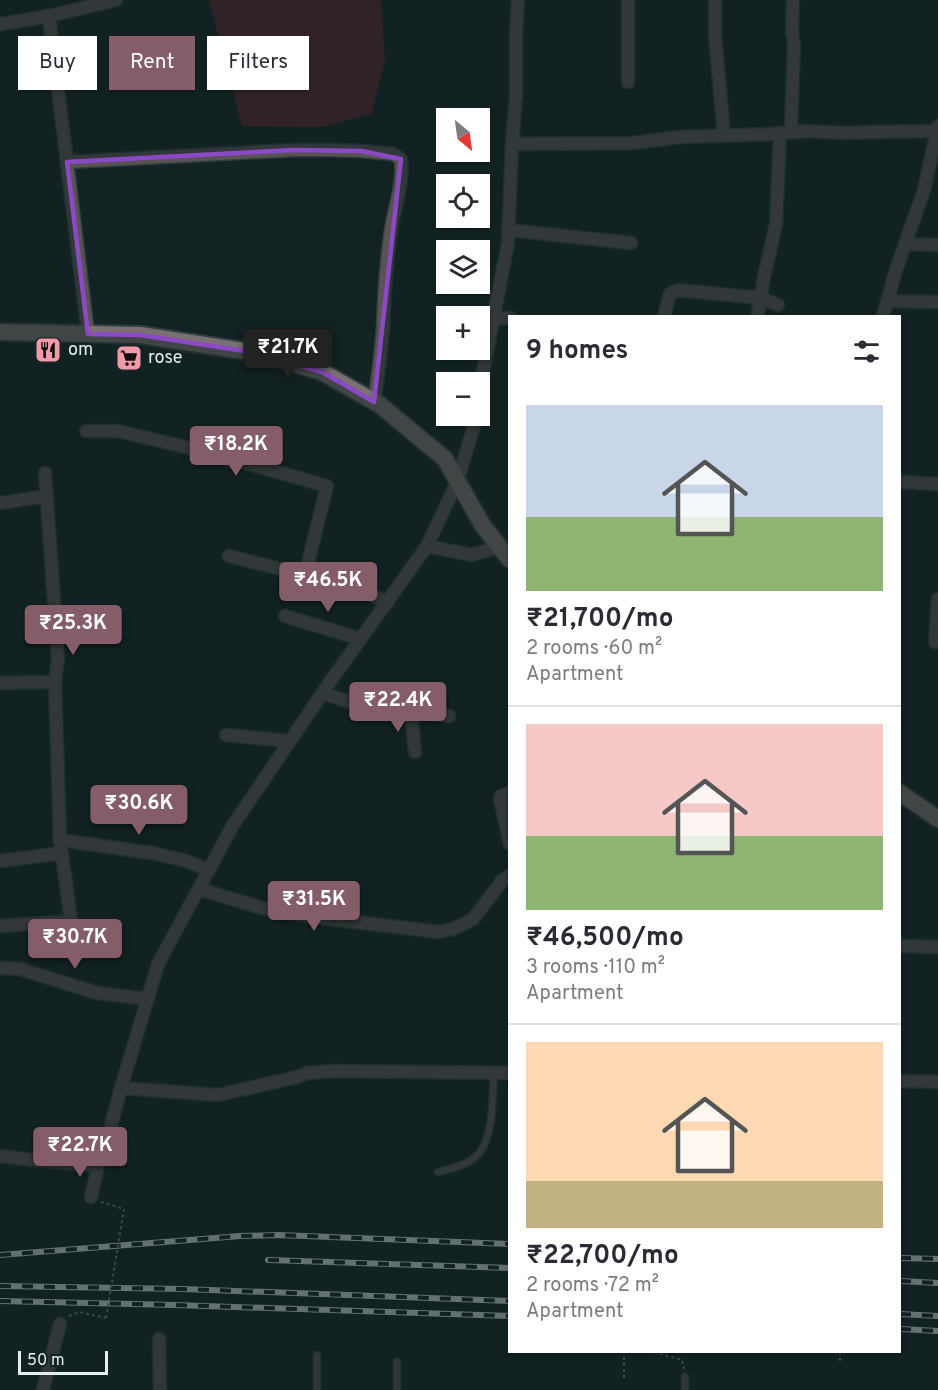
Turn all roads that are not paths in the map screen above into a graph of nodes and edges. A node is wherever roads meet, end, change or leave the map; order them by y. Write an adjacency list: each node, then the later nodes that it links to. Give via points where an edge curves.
1 (116, 0): 6 (street)
2 (518, 0): 12 (street)
3 (628, 0): 8 (street)
4 (715, 0): 11 (street)
5 (793, 0): 9 (street, via 794,44)
6 (49, 16): 7 (street); 13 (street)
7 (0, 24)
8 (628, 82)
9 (786, 133): 10 (street, via 807,130); 11 (street); 18 (street, via 778,211)
10 (937, 135): 16 (street, via 924,190)
11 (724, 136): 12 (street, via 633,143)
12 (512, 144): 14 (street)
13 (67, 162): 28 (street); 30 (street, via 294,150 393,154 401,159)
14 (508, 230): 15 (street); 25 (street)
15 (631, 243)
16 (905, 244): 17 (street); 19 (street)
17 (938, 246)
18 (761, 298): 21 (street); 22 (street, via 678,290 670,294); 23 (street)
19 (887, 301): 20 (street); 24 (street)
20 (938, 302)
21 (778, 305)
22 (664, 315)
23 (757, 315)
24 (883, 315)
25 (494, 318): 26 (street); 29 (street)
26 (508, 318)
27 (0, 332): 28 (main road)
28 (88, 334): 30 (main road, via 140,335 257,353 322,372)
29 (483, 372)
30 (374, 402): 34 (main road, via 445,459)
31 (474, 426): 34 (street)
32 (86, 430): 42 (street, via 118,431 327,486)
33 (45, 473): 37 (street)
34 (457, 482): 39 (street); 40 (main road)
35 (901, 482): 36 (street)
36 (938, 484)
37 (47, 496): 38 (street); 48 (street, via 58,659)
38 (0, 503)
39 (427, 546): 40 (street, via 471,555); 44 (street)
40 (505, 554)
41 (229, 556): 42 (street)
42 (305, 575): 44 (street)
43 (938, 599): 47 (street)
44 (388, 602): 46 (street)
45 (285, 616): 46 (street)
46 (361, 639): 50 (street)
47 (935, 642)
48 (55, 682): 49 (street); 60 (street)
49 (0, 683)
50 (323, 693): 51 (street, via 358,705); 54 (street)
51 (411, 711): 52 (street); 55 (street)
52 (449, 716)
53 (226, 735): 54 (street)
54 (289, 741): 62 (street, via 232,825)
55 (415, 752)
56 (508, 794): 59 (street, via 500,799)
57 (901, 794): 58 (main road)
58 (938, 819)
59 (508, 835)
60 (61, 846): 61 (street); 62 (street, via 152,853); 65 (street, via 70,921)
61 (0, 861)
62 (209, 870): 64 (street)
63 (508, 876): 64 (street, via 473,919 439,932 305,916)
64 (199, 889): 69 (street, via 158,964)
65 (0, 926)
66 (901, 946): 67 (street)
67 (938, 947)
68 (0, 968): 69 (street, via 20,969 97,993)
69 (148, 999): 74 (street)
70 (494, 1072): 71 (street); 74 (street, via 333,1071 219,1095); 77 (lane, via 491,1119 483,1149 464,1164)
71 (508, 1072)
72 (901, 1081): 73 (street)
73 (938, 1082)
74 (120, 1088): 76 (street)
75 (0, 1156): 76 (street)
76 (98, 1166): 78 (street)
77 (438, 1172)
78 (91, 1197)
79 (60, 1324): 84 (street)
80 (159, 1338): 85 (street)
81 (317, 1355): 86 (lane)
82 (397, 1362): 87 (lane)
83 (685, 1377): 88 (lane)
84 (43, 1390)
85 (160, 1390)
86 (317, 1390)
87 (397, 1390)
88 (685, 1390)

